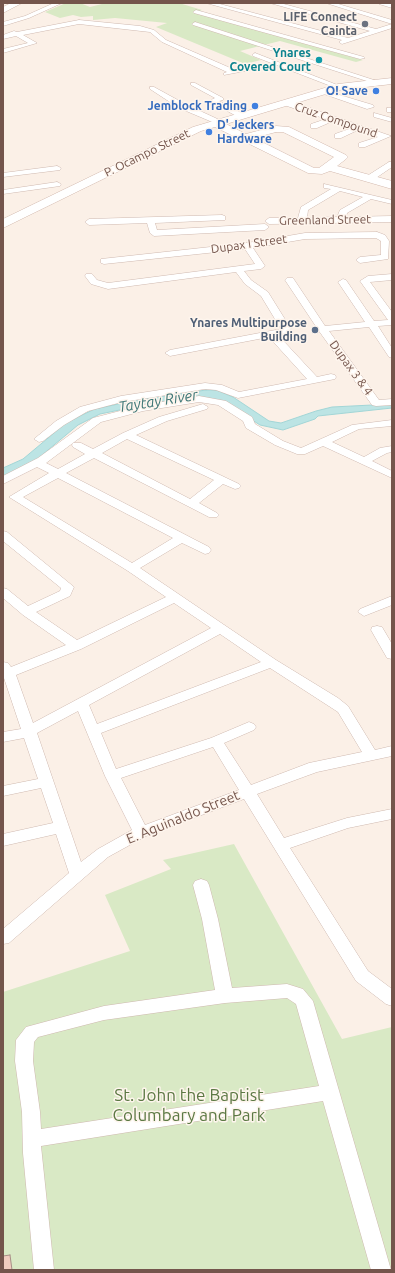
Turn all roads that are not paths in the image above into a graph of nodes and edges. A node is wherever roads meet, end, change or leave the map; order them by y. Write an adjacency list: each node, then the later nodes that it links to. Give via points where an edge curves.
1 (18, 3): 10 (street)
2 (58, 3): 13 (street, via 27,18)
3 (209, 3): 8 (street)
4 (229, 3): 8 (street)
5 (273, 3): 17 (street)
6 (329, 3): 12 (street)
7 (381, 3): 9 (street)
8 (221, 6): 20 (street)
9 (392, 6)
10 (5, 8)
11 (196, 12): 21 (street)
12 (392, 22)
13 (3, 24)
14 (195, 24): 28 (street)
15 (392, 26): 17 (street)
16 (3, 28): 18 (street)
17 (377, 31): 20 (street)
18 (16, 34): 19 (street); 22 (street, via 34,43); 26 (street, via 84,21 140,28 152,31 164,41)
19 (3, 37)
20 (349, 40): 21 (street)
21 (326, 48): 24 (street)
22 (3, 51)
23 (255, 55): 30 (street)
24 (362, 58)
25 (247, 70): 26 (street)
26 (233, 72): 27 (street)
27 (224, 74)
28 (386, 82): 30 (street, P. Ocampo Street)
29 (193, 84): 36 (street, via 221,99 213,102)
30 (338, 87): 32 (street, P. Ocampo Street)
31 (152, 88): 39 (street)
32 (323, 92): 33 (street, P. Ocampo Street); 34 (street)
33 (287, 103): 36 (street, P. Ocampo Street); 37 (street, Cruz Compound)
34 (370, 107)
35 (377, 115): 38 (street)
36 (243, 116): 39 (street, P. Ocampo Street)
37 (333, 119): 41 (street); 42 (street, Cruz Compound)
38 (392, 120)
39 (218, 123): 44 (street); 67 (street, P. Ocampo Street, via 185,134)
40 (370, 124): 42 (street)
41 (314, 126)
42 (358, 128): 43 (street, Cruz Compound); 45 (street)
43 (388, 135): 46 (street)
44 (245, 136): 48 (street, via 312,171 318,172); 48 (street, via 276,129 289,130 342,157)
45 (338, 136)
46 (362, 145)
47 (392, 164): 52 (street)
48 (329, 167): 52 (street)
49 (58, 168): 50 (street)
50 (44, 170): 51 (street); 56 (street, via 57,184)
51 (3, 175)
52 (370, 178): 53 (street)
53 (392, 185)
54 (327, 186): 55 (street)
55 (338, 189): 57 (street); 65 (street, via 304,209)
56 (3, 192)
57 (369, 197): 58 (street); 62 (street, via 343,212)
58 (392, 202)
59 (392, 210): 61 (street)
60 (222, 218): 64 (street)
61 (382, 218): 62 (street, Greenland Street); 63 (street, Greenland Street)
62 (341, 219): 65 (street, Greenland Street)
63 (392, 219)
64 (150, 220): 66 (street); 68 (street, Greenland Street, via 154,233)
65 (302, 220): 68 (street, Greenland Street)
66 (89, 222)
67 (3, 224)
68 (225, 230): 70 (street)
69 (388, 241): 70 (street, Dupax I Street, via 377,235 317,235); 71 (street, via 385,257)
70 (243, 246): 72 (street, Dupax I Street); 73 (street, via 261,266)
71 (360, 260)
72 (104, 261)
73 (238, 269): 74 (street, via 108,286 94,282); 81 (street, via 248,282 265,294 286,329)
74 (89, 276)
75 (392, 277): 78 (street, via 365,281)
76 (290, 280): 80 (street, Dupax 3 & 4)
77 (343, 282): 79 (street)
78 (392, 321): 79 (street)
79 (372, 324): 80 (street); 83 (street)
80 (322, 329): 86 (street, Dupax 3 & 4, via 376,403)
81 (272, 334): 82 (street); 85 (street)
82 (170, 353)
83 (392, 355)
84 (331, 377): 85 (street)
85 (314, 380): 90 (street, via 238,395 218,387 205,386 121,399 84,408)
86 (392, 402)
87 (203, 407): 89 (street, via 163,419)
88 (392, 423): 91 (street, via 366,424)
89 (128, 435): 94 (street); 99 (street)
90 (39, 439)
91 (323, 442): 95 (street); 100 (street, via 301,452 278,443 250,426 248,419 222,403 199,399 97,420 42,460)
92 (77, 445): 94 (street)
93 (392, 449): 95 (street, via 384,450)
94 (94, 454): 97 (street); 102 (street)
95 (365, 461): 98 (street)
96 (40, 464): 97 (street)
97 (58, 474): 105 (street); 107 (street, via 15,497)
98 (392, 475)
99 (221, 480): 101 (street); 102 (street)
100 (3, 481)
101 (235, 486)
102 (191, 504): 103 (street)
103 (213, 515)
104 (3, 535): 111 (street, via 68,587 66,593)
105 (182, 538): 106 (street); 107 (street)
106 (204, 550)
107 (132, 568): 109 (street)
108 (3, 592): 111 (street)
109 (176, 597): 113 (street); 115 (street)
110 (392, 600): 112 (street)
111 (27, 612): 115 (street)
112 (364, 612)
113 (221, 628): 117 (street); 119 (street)
114 (377, 630): 116 (street)
115 (76, 646): 118 (street)
116 (390, 647)
117 (272, 664): 121 (street); 126 (street, via 342,709)
118 (7, 679): 122 (street)
119 (81, 703): 121 (street); 122 (street)
120 (249, 727): 124 (street)
121 (93, 731): 127 (street)
122 (28, 732): 123 (street); 128 (street)
123 (3, 737)
124 (216, 741): 127 (street); 130 (street)
125 (392, 751): 126 (street, E. Aguinaldo Street)
126 (371, 755): 130 (street, E. Aguinaldo Street, via 314,767)
127 (112, 776): 133 (street)
128 (46, 782): 129 (street); 132 (street)
129 (3, 791)
130 (248, 791): 133 (street, E. Aguinaldo Street); 135 (street)
131 (392, 814): 135 (street, via 347,823)
132 (62, 826): 134 (street); 136 (street)
133 (141, 832): 136 (street, E. Aguinaldo Street, via 103,853)
134 (3, 840)
135 (281, 845): 140 (street, via 362,976)
136 (78, 875): 138 (street, E. Aguinaldo Street)
137 (201, 885): 139 (street)
138 (3, 938)
139 (225, 996): 141 (street, via 287,991 297,994 304,1001); 142 (street, via 104,1013 32,1032 25,1040 24,1061 31,1112)
140 (392, 999)
141 (329, 1092): 142 (street); 144 (street)
142 (31, 1139): 143 (street)
143 (44, 1270)
144 (381, 1270)

